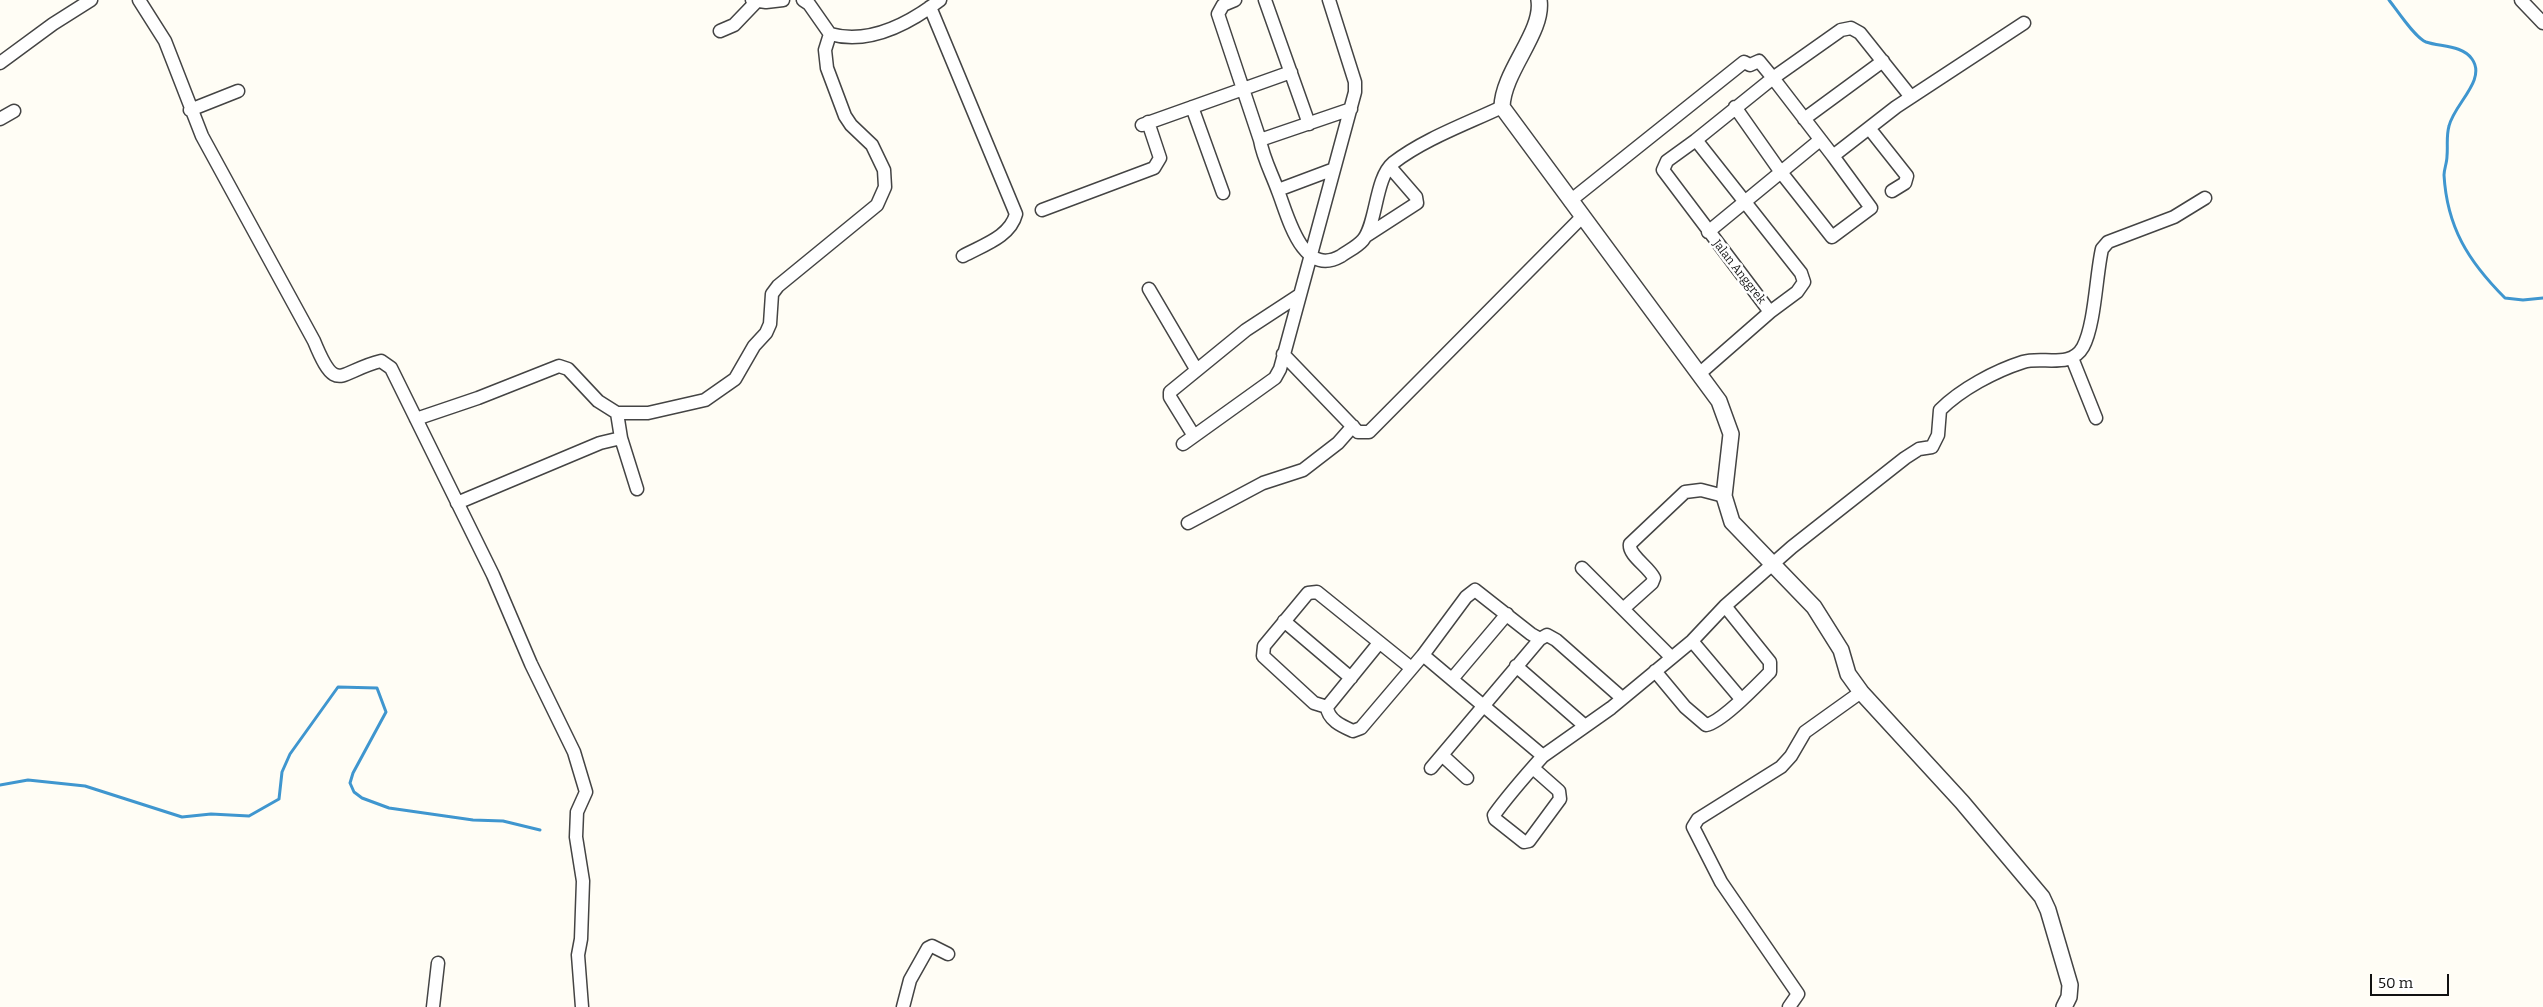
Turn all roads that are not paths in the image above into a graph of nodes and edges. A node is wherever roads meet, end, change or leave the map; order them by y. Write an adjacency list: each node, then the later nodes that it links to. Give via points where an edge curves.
1 (90, 0): 17 (street)
2 (139, 0): 27 (street, via 165,40)
3 (783, 0): 10 (street)
4 (803, 0): 15 (street)
5 (1235, 0): 20 (street, via 1223,5 1218,14)
6 (1265, 0): 18 (street)
7 (1329, 0): 26 (street, via 1355,82)
8 (1540, 0): 24 (street, via 1538,18 1504,90)
9 (2521, 0): 13 (street)
10 (754, 1): 14 (street, via 734,25)
11 (935, 4): 15 (street, via 898,25 867,36 847,38); 51 (street, via 1016,214 1010,228 1002,235)
12 (2024, 23): 22 (street)
13 (2543, 23)
14 (720, 31)
15 (830, 34): 59 (street, via 825,50 827,68 845,116 872,145 884,170 886,187 881,200 778,286 772,294 770,324 766,333 754,346 736,379 705,400 648,413)
16 (1883, 61): 19 (street, via 1860,33 1851,28 1841,30); 22 (street); 30 (street)
17 (0, 63)
18 (1291, 72): 20 (street); 31 (street)
19 (1773, 78): 25 (street); 30 (street); 44 (street, via 1759,61 1750,65 1744,62)
20 (1243, 90): 23 (street); 33 (street)
21 (238, 91): 27 (street)
22 (1911, 97): 32 (street)
23 (1192, 107): 42 (street); 46 (street, via 1145,124 1160,158 1154,168)
24 (1502, 107): 37 (street, via 1417,148); 44 (street)
25 (1735, 107): 34 (street); 39 (street)
26 (1351, 109): 31 (street); 38 (street)
27 (190, 110): 61 (street, via 328,370 343,377 378,362 387,364)
28 (14, 111): 29 (street)
29 (0, 119)
30 (1804, 119): 35 (street)
31 (1309, 124): 33 (street)
32 (1869, 128): 36 (street); 41 (street, via 1905,172 1905,183)
33 (1260, 140): 40 (street)
34 (1696, 140): 45 (street); 48 (street, Jalan Anggrek, via 1667,161 1663,170)
35 (1820, 140): 36 (street); 39 (street)
36 (1833, 156): 39 (street, via 1871,208 1836,236 1829,235)
37 (1390, 167): 49 (street); 49 (street, via 1416,197 1417,203)
38 (1334, 169): 40 (street); 50 (street)
39 (1780, 172): 45 (street)
40 (1278, 190): 50 (street, via 1295,236)
41 (1892, 191)
42 (1223, 193)
43 (2205, 198): 56 (street, via 2174,217 2113,240 2102,249 2087,336 2081,350)
44 (1570, 201): 47 (street)
45 (1745, 203): 48 (street); 54 (street, via 1803,276 1803,285 1797,292)
46 (1042, 210)
47 (1582, 218): 58 (street); 62 (street, via 1382,421 1365,433 1358,432)
48 (1708, 232): 54 (street, Jalan Anggrek)
49 (1366, 236): 50 (street, via 1334,260 1325,261)
50 (1310, 254): 53 (street)
51 (963, 256)
52 (1150, 288): 57 (street)
53 (1298, 296): 55 (street); 57 (street, via 1246,330)
54 (1770, 312): 58 (street)
55 (1283, 354): 62 (street); 63 (street, via 1275,378)
56 (2072, 358): 60 (street); 70 (street, via 2022,362 1966,390 1940,410 1938,435 1932,447 1919,449 1905,458)
57 (1196, 369): 63 (street, via 1169,395)
58 (1699, 374): 67 (street, via 1719,401 1731,434)
59 (617, 413): 61 (street, via 598,401 568,369 560,366); 64 (street)
60 (2096, 418)
61 (416, 419): 68 (street)
62 (1353, 426): 69 (street, via 1338,444 1303,470 1263,483)
63 (1194, 436): 65 (street)
64 (621, 438): 66 (street); 68 (street, via 600,443)
65 (1183, 444)
66 (637, 489)
67 (1724, 496): 70 (street, via 1732,522); 73 (street, via 1701,490 1684,492 1630,544 1631,550 1654,578)
68 (457, 503): 100 (street, via 574,752 584,781 586,792 577,812 576,837 583,881 578,955)
69 (1188, 523)
70 (1774, 564): 72 (street); 86 (street, via 1814,607 1840,650 1848,674)
71 (1582, 568): 73 (street)
72 (1725, 606): 77 (street); 88 (street, via 1768,657 1771,666 1770,672)
73 (1623, 609): 80 (street)
74 (1507, 614): 76 (street); 79 (street, via 1477,591 1472,591); 85 (street)
75 (1284, 621): 78 (street, via 1308,593 1314,592); 84 (street); 90 (street, via 1264,646 1263,656 1314,703)
76 (1540, 639): 81 (street); 87 (street, via 1547,635 1556,640)
77 (1692, 641): 80 (street); 88 (street)
78 (1379, 643): 82 (street); 84 (street)
79 (1423, 655): 82 (street); 85 (street)
80 (1671, 658): 83 (street)
81 (1516, 666): 89 (street); 91 (street)
82 (1410, 667): 90 (street, via 1357,730 1342,726 1330,717)
83 (1655, 670): 87 (street); 88 (street, via 1706,725)
84 (1351, 678): 90 (street)
85 (1452, 679): 89 (street)
86 (1861, 692): 102 (street, via 1805,732 1781,767 1698,819 1693,827 1721,882 1798,994); 103 (street, via 1962,802 2042,897 2070,986)
87 (1622, 698): 91 (street)
88 (1741, 699)
89 (1483, 706): 92 (street); 93 (street)
90 (1327, 707)
91 (1585, 726): 93 (street)
92 (1442, 755): 94 (street); 96 (street)
93 (1543, 756): 95 (street)
94 (1431, 768)
95 (1533, 768): 95 (street, via 1494,816 1524,842 1529,841 1560,799 1559,791)
96 (1467, 778)
97 (948, 954): 101 (street, via 932,946 928,948 910,980)
98 (438, 962): 99 (street)
99 (434, 1007)
100 (582, 1007)
101 (902, 1007)
102 (1789, 1007)
103 (2064, 1007)

